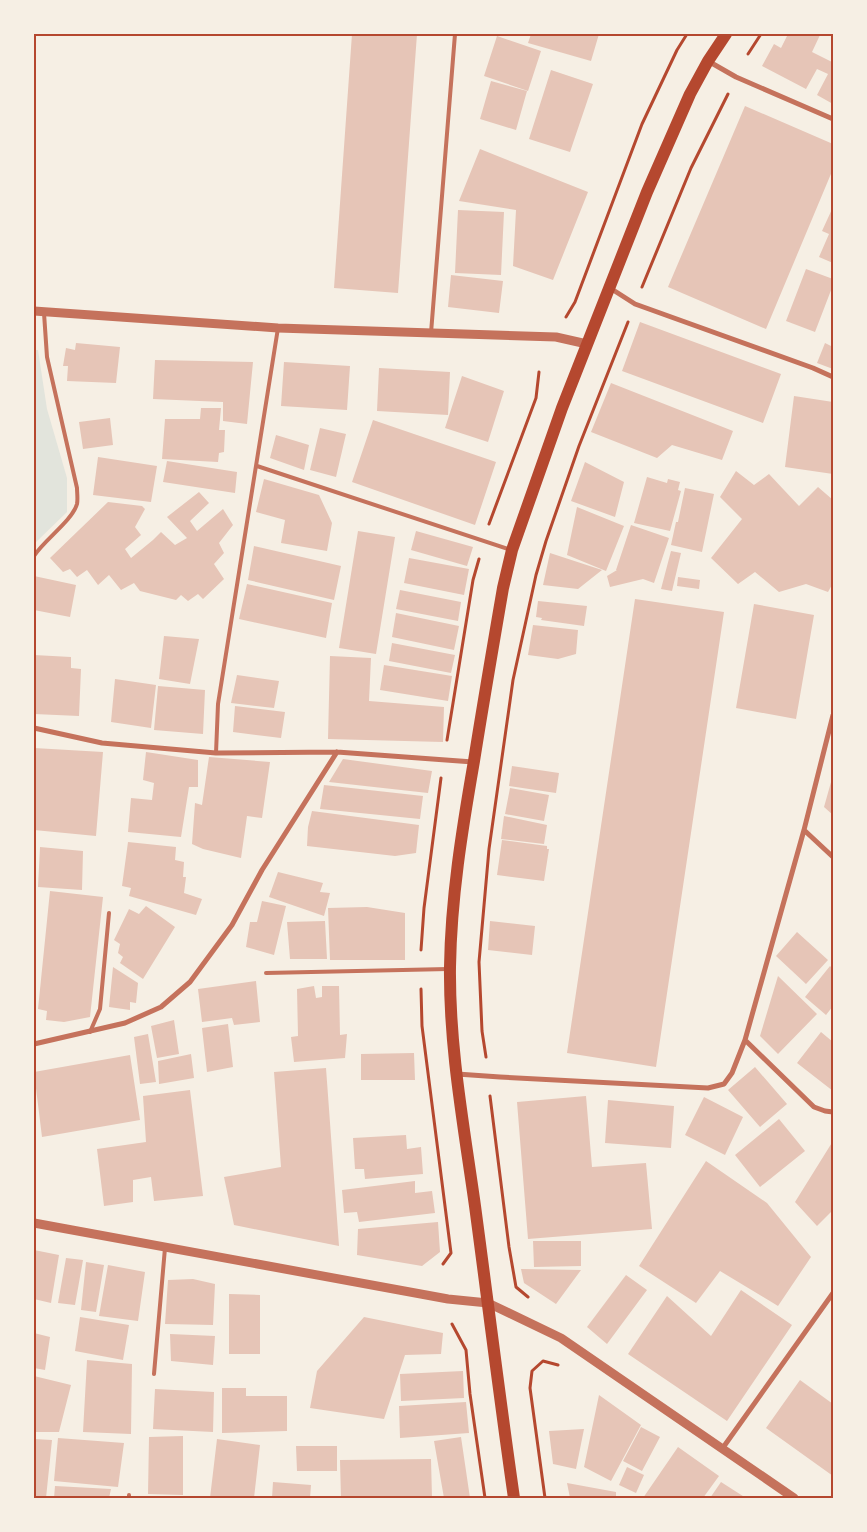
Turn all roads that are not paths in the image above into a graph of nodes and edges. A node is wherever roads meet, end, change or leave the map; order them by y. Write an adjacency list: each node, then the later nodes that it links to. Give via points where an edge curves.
1 (455, 34): 9 (lane)
2 (726, 34): 3 (main road)
3 (708, 61): 4 (street, via 736,77); 5 (main road, via 647,192)
4 (833, 119)
5 (610, 288): 10 (main road); 11 (street, via 635,304)
6 (34, 311): 7 (street)
7 (44, 311): 8 (street); 14 (lane, via 47,357 78,488 76,505 65,522)
8 (278, 328): 9 (street); 12 (lane)
9 (432, 333): 10 (street, via 556,337)
10 (587, 344): 13 (main road)
11 (833, 377)
12 (257, 466): 13 (lane); 18 (lane, via 218,704)
13 (512, 550): 19 (main road)
14 (34, 556)
15 (833, 715): 20 (street)
16 (34, 728): 18 (street, via 102,743)
17 (337, 752): 18 (street); 19 (street); 25 (street, via 262,870 232,925 190,982 161,1007 125,1023)
18 (216, 753)
19 (474, 762): 23 (main road, via 454,890)
20 (804, 830): 21 (street); 26 (street)
21 (833, 856)
22 (109, 914): 25 (lane, via 100,1009)
23 (450, 969): 24 (lane); 28 (main road, via 450,1009)
24 (266, 973)
25 (90, 1032): 27 (street)
26 (745, 1040): 28 (street, via 724,1084 708,1088); 29 (street, via 814,1107)
27 (34, 1044)
28 (457, 1074): 33 (main road)
29 (833, 1112)
30 (34, 1223): 31 (street)
31 (165, 1246): 33 (street, via 448,1299); 34 (lane)
32 (833, 1293): 35 (street)
33 (488, 1303): 35 (street, via 561,1338); 36 (main road)
34 (154, 1374)
35 (722, 1449): 37 (street)
36 (514, 1498)
37 (794, 1498)

